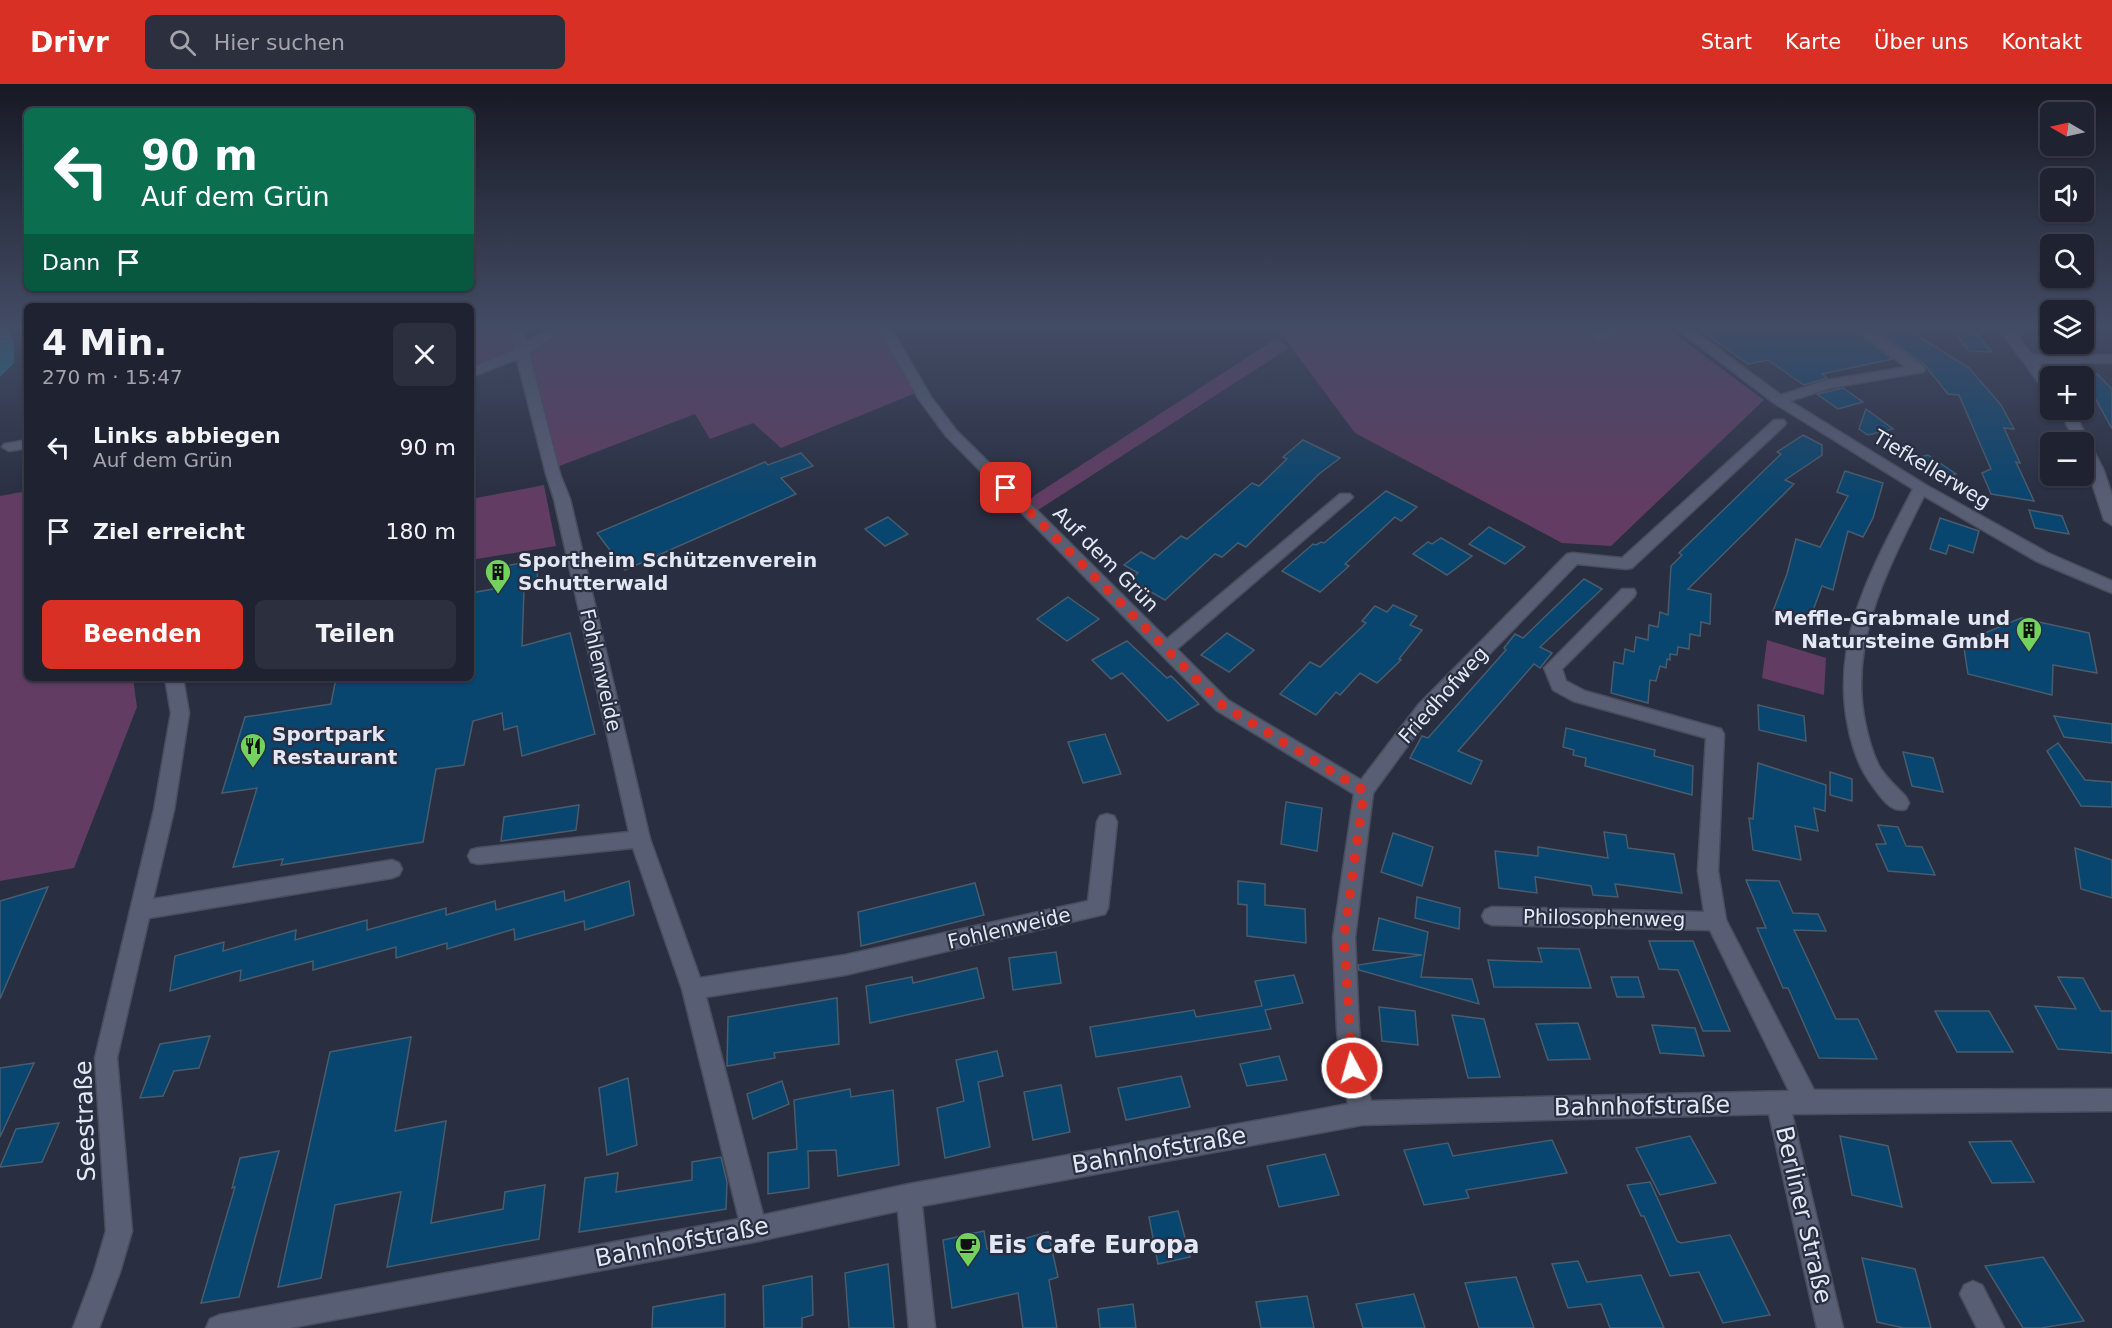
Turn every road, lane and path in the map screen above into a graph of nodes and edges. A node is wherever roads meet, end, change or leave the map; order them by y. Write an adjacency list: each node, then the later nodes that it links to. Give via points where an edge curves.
1 (531, 386): 20 (street, Fohlenweide, via 562,500)
2 (918, 386): 15 (street, Auf dem Grün, via 951,433)
3 (1760, 386): 5 (street, Tiefkellerweg)
4 (1822, 386): 5 (street)
5 (1779, 400): 10 (street, Tiefkellerweg)
6 (1779, 423): 17 (street, Friedhofweg, via 1626,564 1573,558 1425,709)
7 (24, 444): 8 (street)
8 (9, 447)
9 (2094, 465): 12 (street)
10 (1921, 488): 13 (street, Tiefkellerweg, via 2042,557); 18 (street, via 1858,624 1850,676 1854,719 1863,751 1876,777)
11 (1345, 497): 15 (street)
12 (2112, 520)
13 (2112, 587)
14 (1628, 593): 25 (street, Philosophenweg, via 1553,668 1559,685 1579,696 1715,734 1708,871)
15 (1166, 649): 17 (street, Auf dem Grün, via 1222,705)
16 (175, 681): 23 (street, Seestraße, via 180,713)
17 (1364, 791): 30 (street, Friedhofweg, via 1344,937 1350,1049)
18 (1899, 803)
19 (1107, 822): 26 (street, Fohlenweide, via 1098,908 845,965)
20 (640, 839): 21 (street); 26 (street, Fohlenweide)
21 (478, 856)
22 (392, 869): 23 (street)
23 (142, 910): 34 (street, Seestraße, via 106,1058 119,1232)
24 (1492, 916): 25 (street, Philosophenweg)
25 (1716, 921): 28 (street, Philosophenweg)
26 (693, 989): 32 (street, Fohlenweide)
27 (2112, 1100): 28 (street, Bahnhofstraße)
28 (1807, 1102): 29 (street, Bahnhofstraße)
29 (1778, 1103): 30 (street, Bahnhofstraße); 37 (street, Berliner Straße)
30 (1362, 1113): 31 (street, Bahnhofstraße)
31 (909, 1196): 32 (street, Bahnhofstraße); 36 (street)
32 (753, 1228): 35 (street, Bahnhofstraße)
33 (1973, 1294): 38 (street)
34 (86, 1328)
35 (219, 1328)
36 (922, 1328)
37 (1830, 1328)
38 (1991, 1328)

